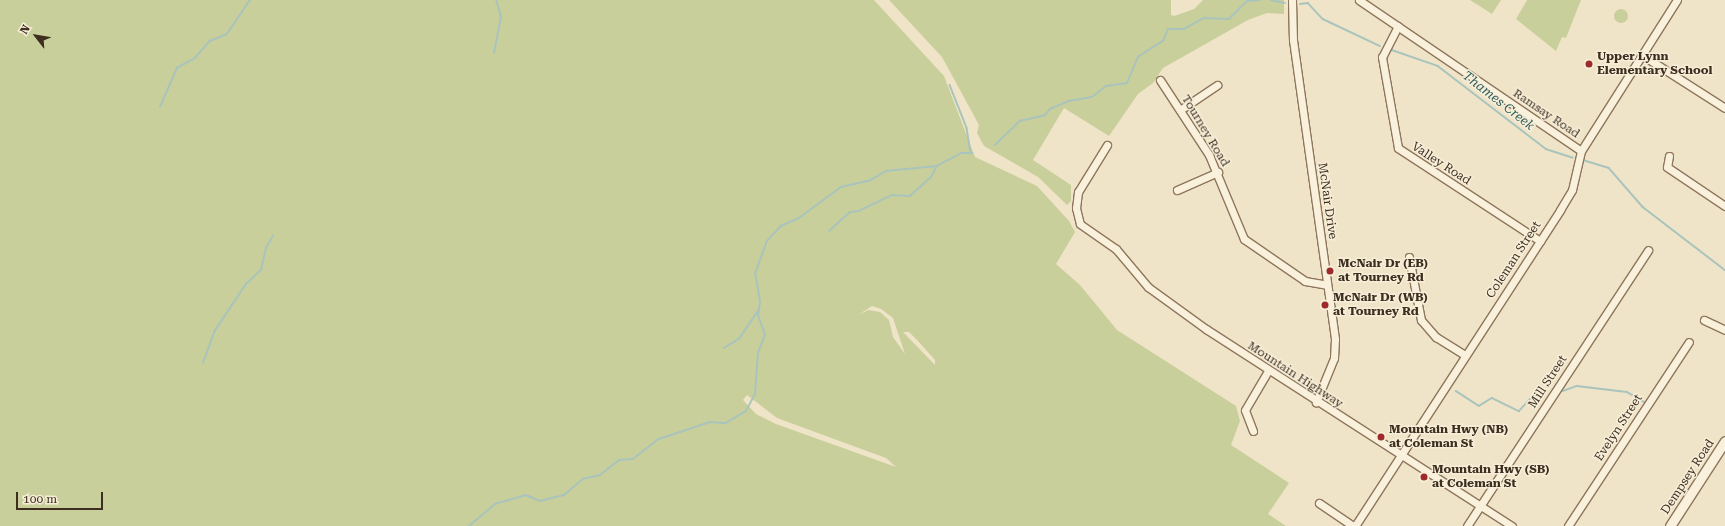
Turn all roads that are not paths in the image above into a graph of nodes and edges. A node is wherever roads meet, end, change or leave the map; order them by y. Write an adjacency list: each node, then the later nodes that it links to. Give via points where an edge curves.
1 (1292, 0): 19 (street, McNair Drive, via 1293,40)
2 (1359, 0): 4 (street, Ramsay Road)
3 (1677, 0): 5 (street, Coleman Street)
4 (1398, 26): 11 (street, Ramsay Road); 16 (street, Valley Road, via 1382,57 1398,148)
5 (1642, 55): 8 (street); 11 (street, Coleman Street)
6 (1160, 80): 9 (street, Tourney Road)
7 (1217, 85): 9 (street)
8 (1725, 108)
9 (1180, 110): 13 (street, Tourney Road)
10 (1107, 145): 24 (street, Mountain Highway, via 1078,192 1076,208 1080,224 1120,253 1148,287)
11 (1581, 151): 16 (street, Coleman Street, via 1572,190)
12 (1669, 156): 15 (street, via 1667,167)
13 (1218, 172): 14 (street); 19 (street, Tourney Road, via 1235,225 1251,246 1305,282)
14 (1177, 190)
15 (1725, 206)
16 (1540, 241): 23 (street, Coleman Street)
17 (1648, 250): 30 (street, Mill Street)
18 (1409, 257): 23 (street, via 1422,320 1436,337)
19 (1327, 285): 25 (street, McNair Drive, via 1335,350)
20 (1704, 320): 21 (street)
21 (1725, 330)
22 (1689, 342): 34 (street, Evelyn Street)
23 (1465, 355): 28 (street, Coleman Street)
24 (1268, 371): 25 (street, Mountain Highway); 26 (street, via 1245,410)
25 (1316, 402): 28 (street, Mountain Highway)
26 (1253, 431)
27 (1725, 441): 35 (street, Dempsey Road)
28 (1400, 455): 30 (street, Mountain Highway); 31 (street, Coleman Street)
29 (1319, 503): 31 (street)
30 (1480, 506): 32 (street, Mill Street); 33 (street, Mountain Highway)
31 (1354, 526)
32 (1467, 526)
33 (1512, 526)
34 (1568, 526)
35 (1670, 526)

